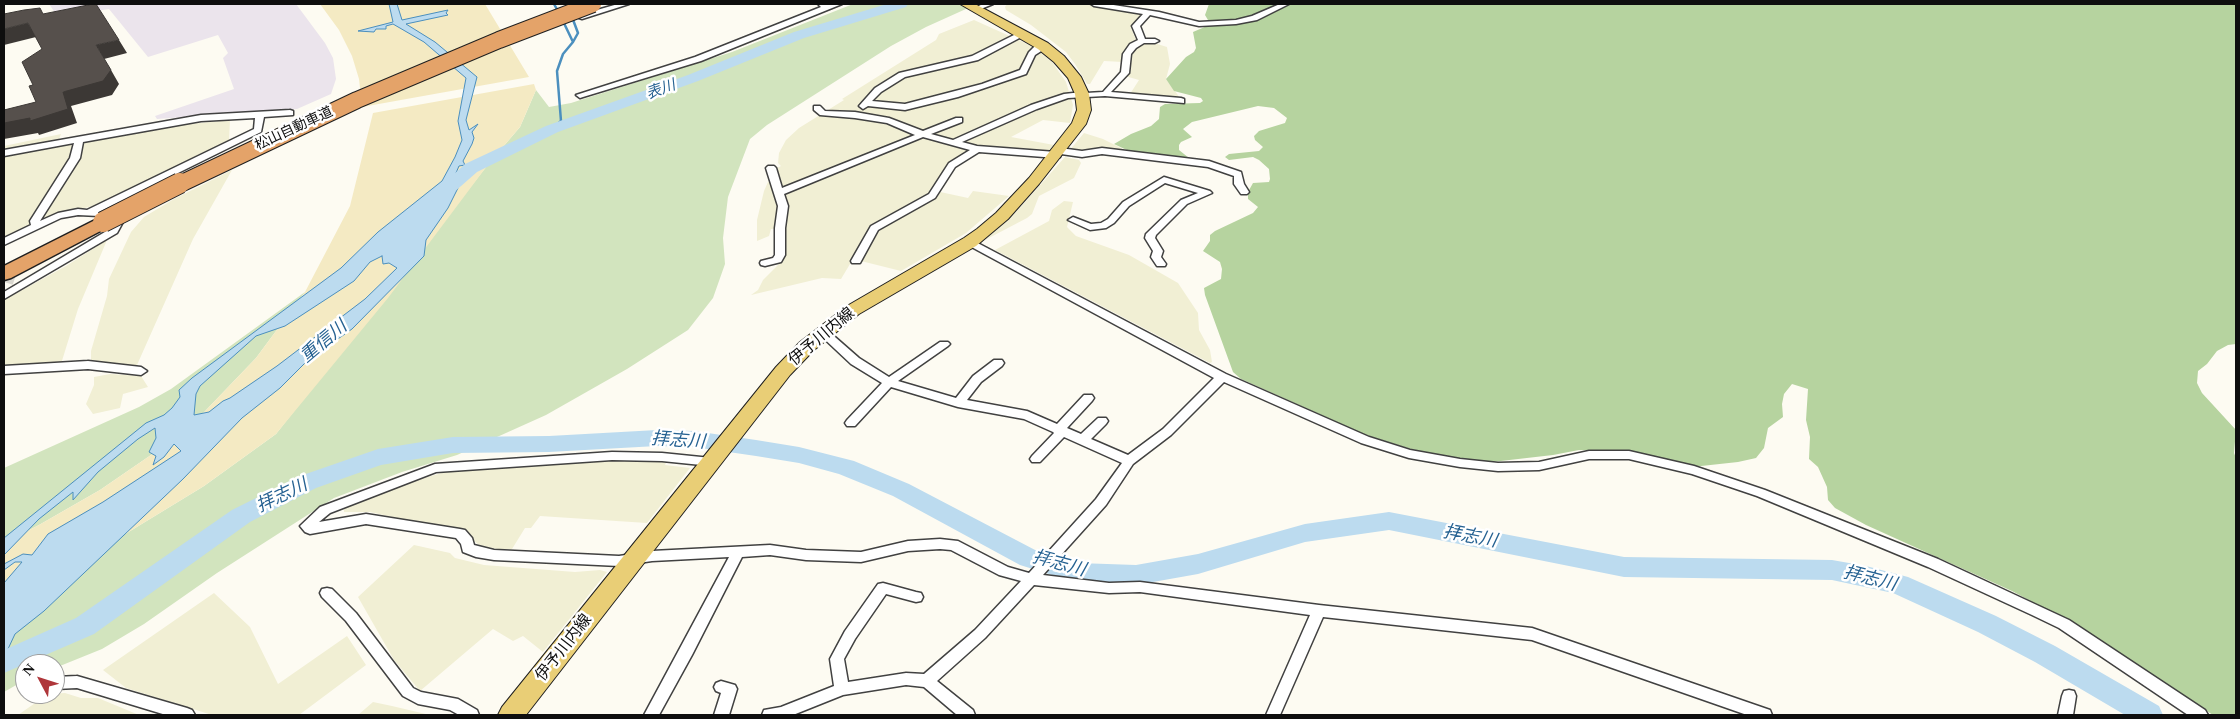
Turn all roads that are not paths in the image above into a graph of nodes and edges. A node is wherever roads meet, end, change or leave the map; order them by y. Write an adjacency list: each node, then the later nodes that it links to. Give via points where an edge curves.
1 (572, 4): 4 (street, via 582,17)
2 (577, 4): 34 (highway, 松山自動車道, via 491,36 349,96 205,162)
3 (594, 4): 34 (highway, 松山自動車道, bridge, via 366,96)
4 (625, 4)
5 (838, 4): 8 (street)
6 (1094, 4): 10 (street)
7 (1285, 4): 10 (street, via 1254,18 1218,24 1184,22)
8 (823, 6): 16 (street, via 698,59)
9 (976, 6): 11 (main road)
10 (1148, 13): 12 (street, via 1136,26)
11 (1023, 34): 14 (main road); 19 (street, via 975,58 902,75 884,85)
12 (1142, 41): 13 (street); 15 (street, via 1132,46 1127,54 1126,73)
13 (1155, 41)
14 (1043, 46): 17 (main road, via 1069,70); 19 (street, via 1032,54 1023,72 985,86 905,107)
15 (1106, 94): 17 (street); 18 (street)
16 (580, 95)
17 (1082, 95): 27 (street, via 1066,96 1034,107); 30 (main road, 伊予川内線, via 1082,120)
18 (1181, 101)
19 (866, 103): 23 (street)
20 (817, 108): 23 (street, via 823,113)
21 (290, 113): 22 (street)
22 (260, 114): 26 (street, via 201,118); 34 (street, via 258,130)
23 (855, 115): 25 (street, via 889,121)
24 (959, 120): 25 (street)
25 (924, 134): 27 (street); 32 (street)
26 (79, 139): 29 (street); 36 (street, via 75,158 35,221)
27 (954, 142): 28 (street)
28 (977, 149): 30 (street); 39 (street, via 952,165 932,196 874,228)
29 (4, 153)
30 (1058, 153): 33 (street, via 1102,151 1209,164 1238,174); 38 (main road, 伊予川内線, via 1002,216)
31 (771, 168): 32 (street)
32 (780, 192): 40 (street, via 783,206 780,255 777,260)
33 (1244, 192)
34 (107, 219): 36 (street, via 78,212 58,216); 41 (highway, 松山自動車道); 43 (highway, 松山自動車道)
35 (1073, 220): 42 (street, via 1090,227 1103,226 1126,204 1164,180 1206,193 1184,202 1151,234 1158,251 1156,257)
36 (36, 226): 37 (street)
37 (4, 242)
38 (970, 242): 45 (main road, 伊予川内線, via 853,310); 50 (street)
39 (856, 261)
40 (765, 263)
41 (4, 264)
42 (1161, 264)
43 (15, 279): 44 (street)
44 (4, 296)
45 (823, 332): 51 (street, via 855,361); 56 (main road, 伊予川内線, via 783,372)
46 (944, 344): 51 (street)
47 (998, 364): 53 (street, via 977,379)
48 (4, 370): 49 (street, via 88,365)
49 (142, 371)
50 (1222, 377): 61 (street, via 1167,432); 83 (street, via 1333,428 1409,454 1498,467 1539,466 1589,454 1629,455 1719,477 1934,563 2038,611 2071,629)
51 (889, 382): 53 (street); 55 (street)
52 (1088, 398): 57 (street)
53 (958, 403): 57 (street, via 1027,415)
54 (1102, 420): 58 (street)
55 (851, 423)
56 (736, 430): 59 (main road, 伊予川内線)
57 (1060, 431): 58 (street); 60 (street)
58 (1082, 440): 61 (street)
59 (713, 459): 63 (main road, 伊予川内線); 63 (street, via 612,456 435,468 325,510 306,526 310,529 366,519 460,534 471,550 494,555 619,561)
60 (1036, 459)
61 (1129, 461): 64 (street, via 1101,502)
62 (738, 552): 63 (street); 64 (street, via 770,550 861,557 908,546 953,545 1004,571); 76 (street)
63 (635, 558): 75 (main road, 伊予川内線)
64 (1034, 577): 67 (street, via 1109,588 1140,586); 68 (street, via 980,634)
65 (327, 593): 74 (street, via 351,617 408,692 418,698 453,704)
66 (916, 597): 71 (street, via 883,588 837,659)
67 (1319, 611): 80 (street); 81 (street, via 1532,634)
68 (927, 681): 71 (street, via 906,679); 79 (street)
69 (65, 683): 73 (street, via 78,682)
70 (721, 687): 77 (street, via 730,689)
71 (842, 689): 78 (street)
72 (2069, 696): 82 (street)
73 (187, 715)
74 (472, 715)
75 (511, 715)
76 (651, 715)
77 (722, 715)
78 (777, 715)
79 (968, 715)
80 (1273, 715)
81 (1765, 715)
82 (2065, 715)
83 (2200, 715)

